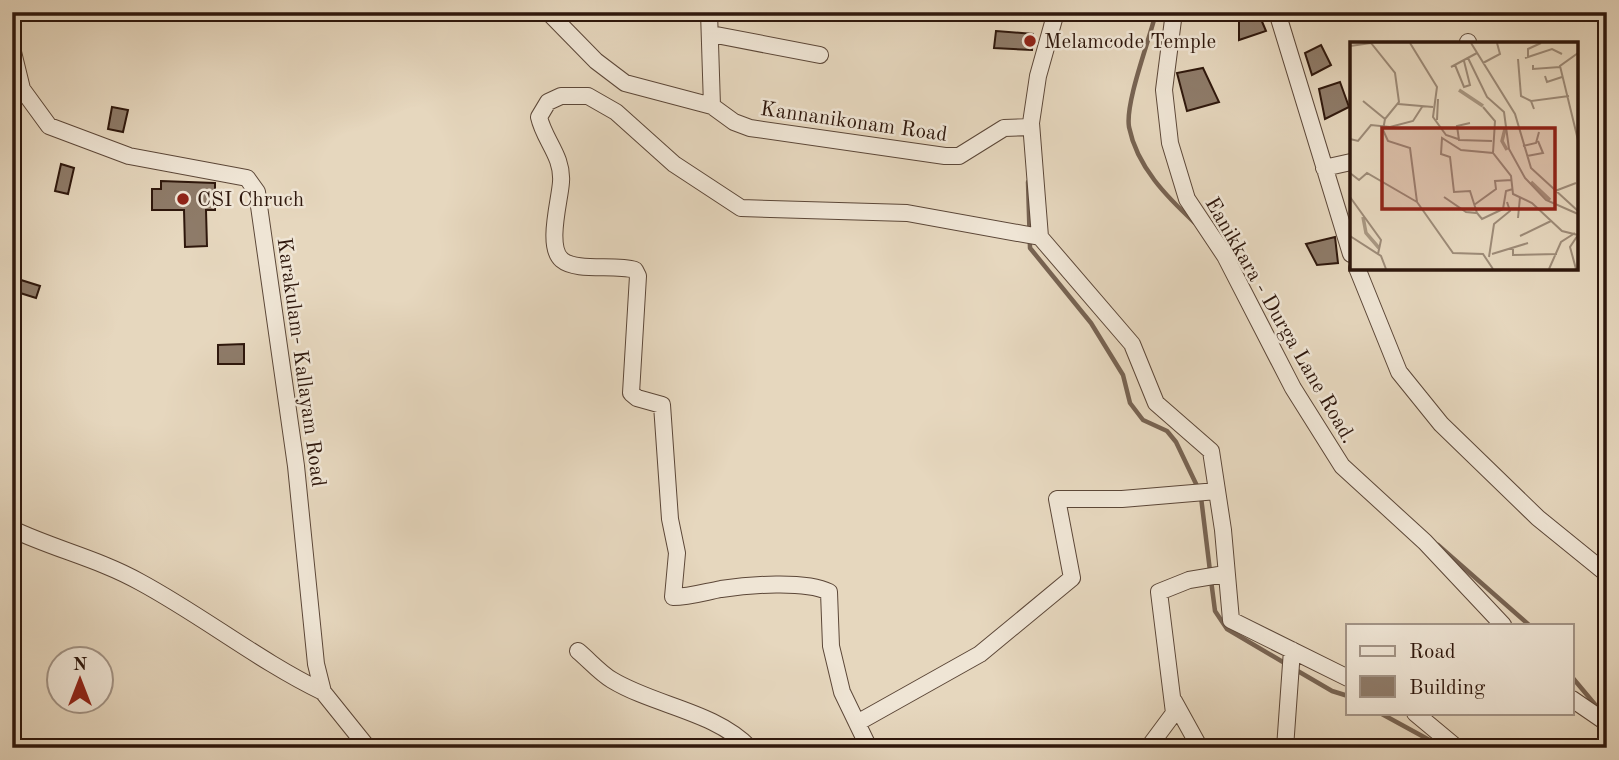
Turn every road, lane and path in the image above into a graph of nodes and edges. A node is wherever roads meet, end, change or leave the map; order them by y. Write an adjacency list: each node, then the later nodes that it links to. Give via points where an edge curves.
1 (548, 12): 9 (street, Kannanikonam Road, via 625,83)
2 (709, 12): 6 (street)
3 (1056, 12): 10 (street)
4 (1174, 12): 20 (street, Eanikkara - Durga Lane Road., via 1164,90 1170,144 1187,198 1342,466 1434,551)
5 (1277, 12): 12 (street)
6 (711, 34): 8 (street); 9 (street)
7 (12, 48): 24 (street, Karakulam- Kallayam Road, via 22,89 50,126 129,156 247,178 257,192)
8 (820, 55)
9 (712, 106): 10 (street, Kannanikonam Road, via 750,128 945,156 959,156 1004,128)
10 (1028, 127): 13 (street)
11 (1350, 163): 12 (street)
12 (1324, 168): 14 (street)
13 (1033, 235): 16 (street, via 1132,344 1156,403 1211,451); 28 (street, via 907,213 741,208 674,164 616,112 588,96 561,96 548,102 539,117 557,153 562,178 554,248 562,260 576,265 620,266 635,270 638,276 631,393 662,405 670,519 677,553 673,597 798,585 816,585 828,592 831,646 842,692)
14 (1350, 251)
15 (1358, 270): 18 (street, via 1399,372 1441,424 1538,518)
16 (1217, 491): 19 (street, via 1223,530); 28 (street, via 1057,499 1072,578 980,654)
17 (12, 529): 24 (street, via 101,561 142,582 287,675)
18 (1607, 574)
19 (1215, 576): 21 (street, via 1231,620); 25 (street, via 1159,592)
20 (1502, 624)
21 (1292, 650): 23 (street); 35 (street)
22 (578, 651): 31 (street, via 611,680 720,726)
23 (1346, 677)
24 (323, 692): 30 (street, Karakulam- Kallayam Road)
25 (1172, 699): 33 (street, via 1174,713); 34 (street)
26 (1574, 700): 29 (street)
27 (1416, 714): 36 (street)
28 (858, 723): 32 (street)
29 (1607, 723)
30 (368, 748)
31 (750, 748)
32 (869, 748)
33 (1148, 748)
34 (1200, 748)
35 (1285, 748)
36 (1457, 748)

